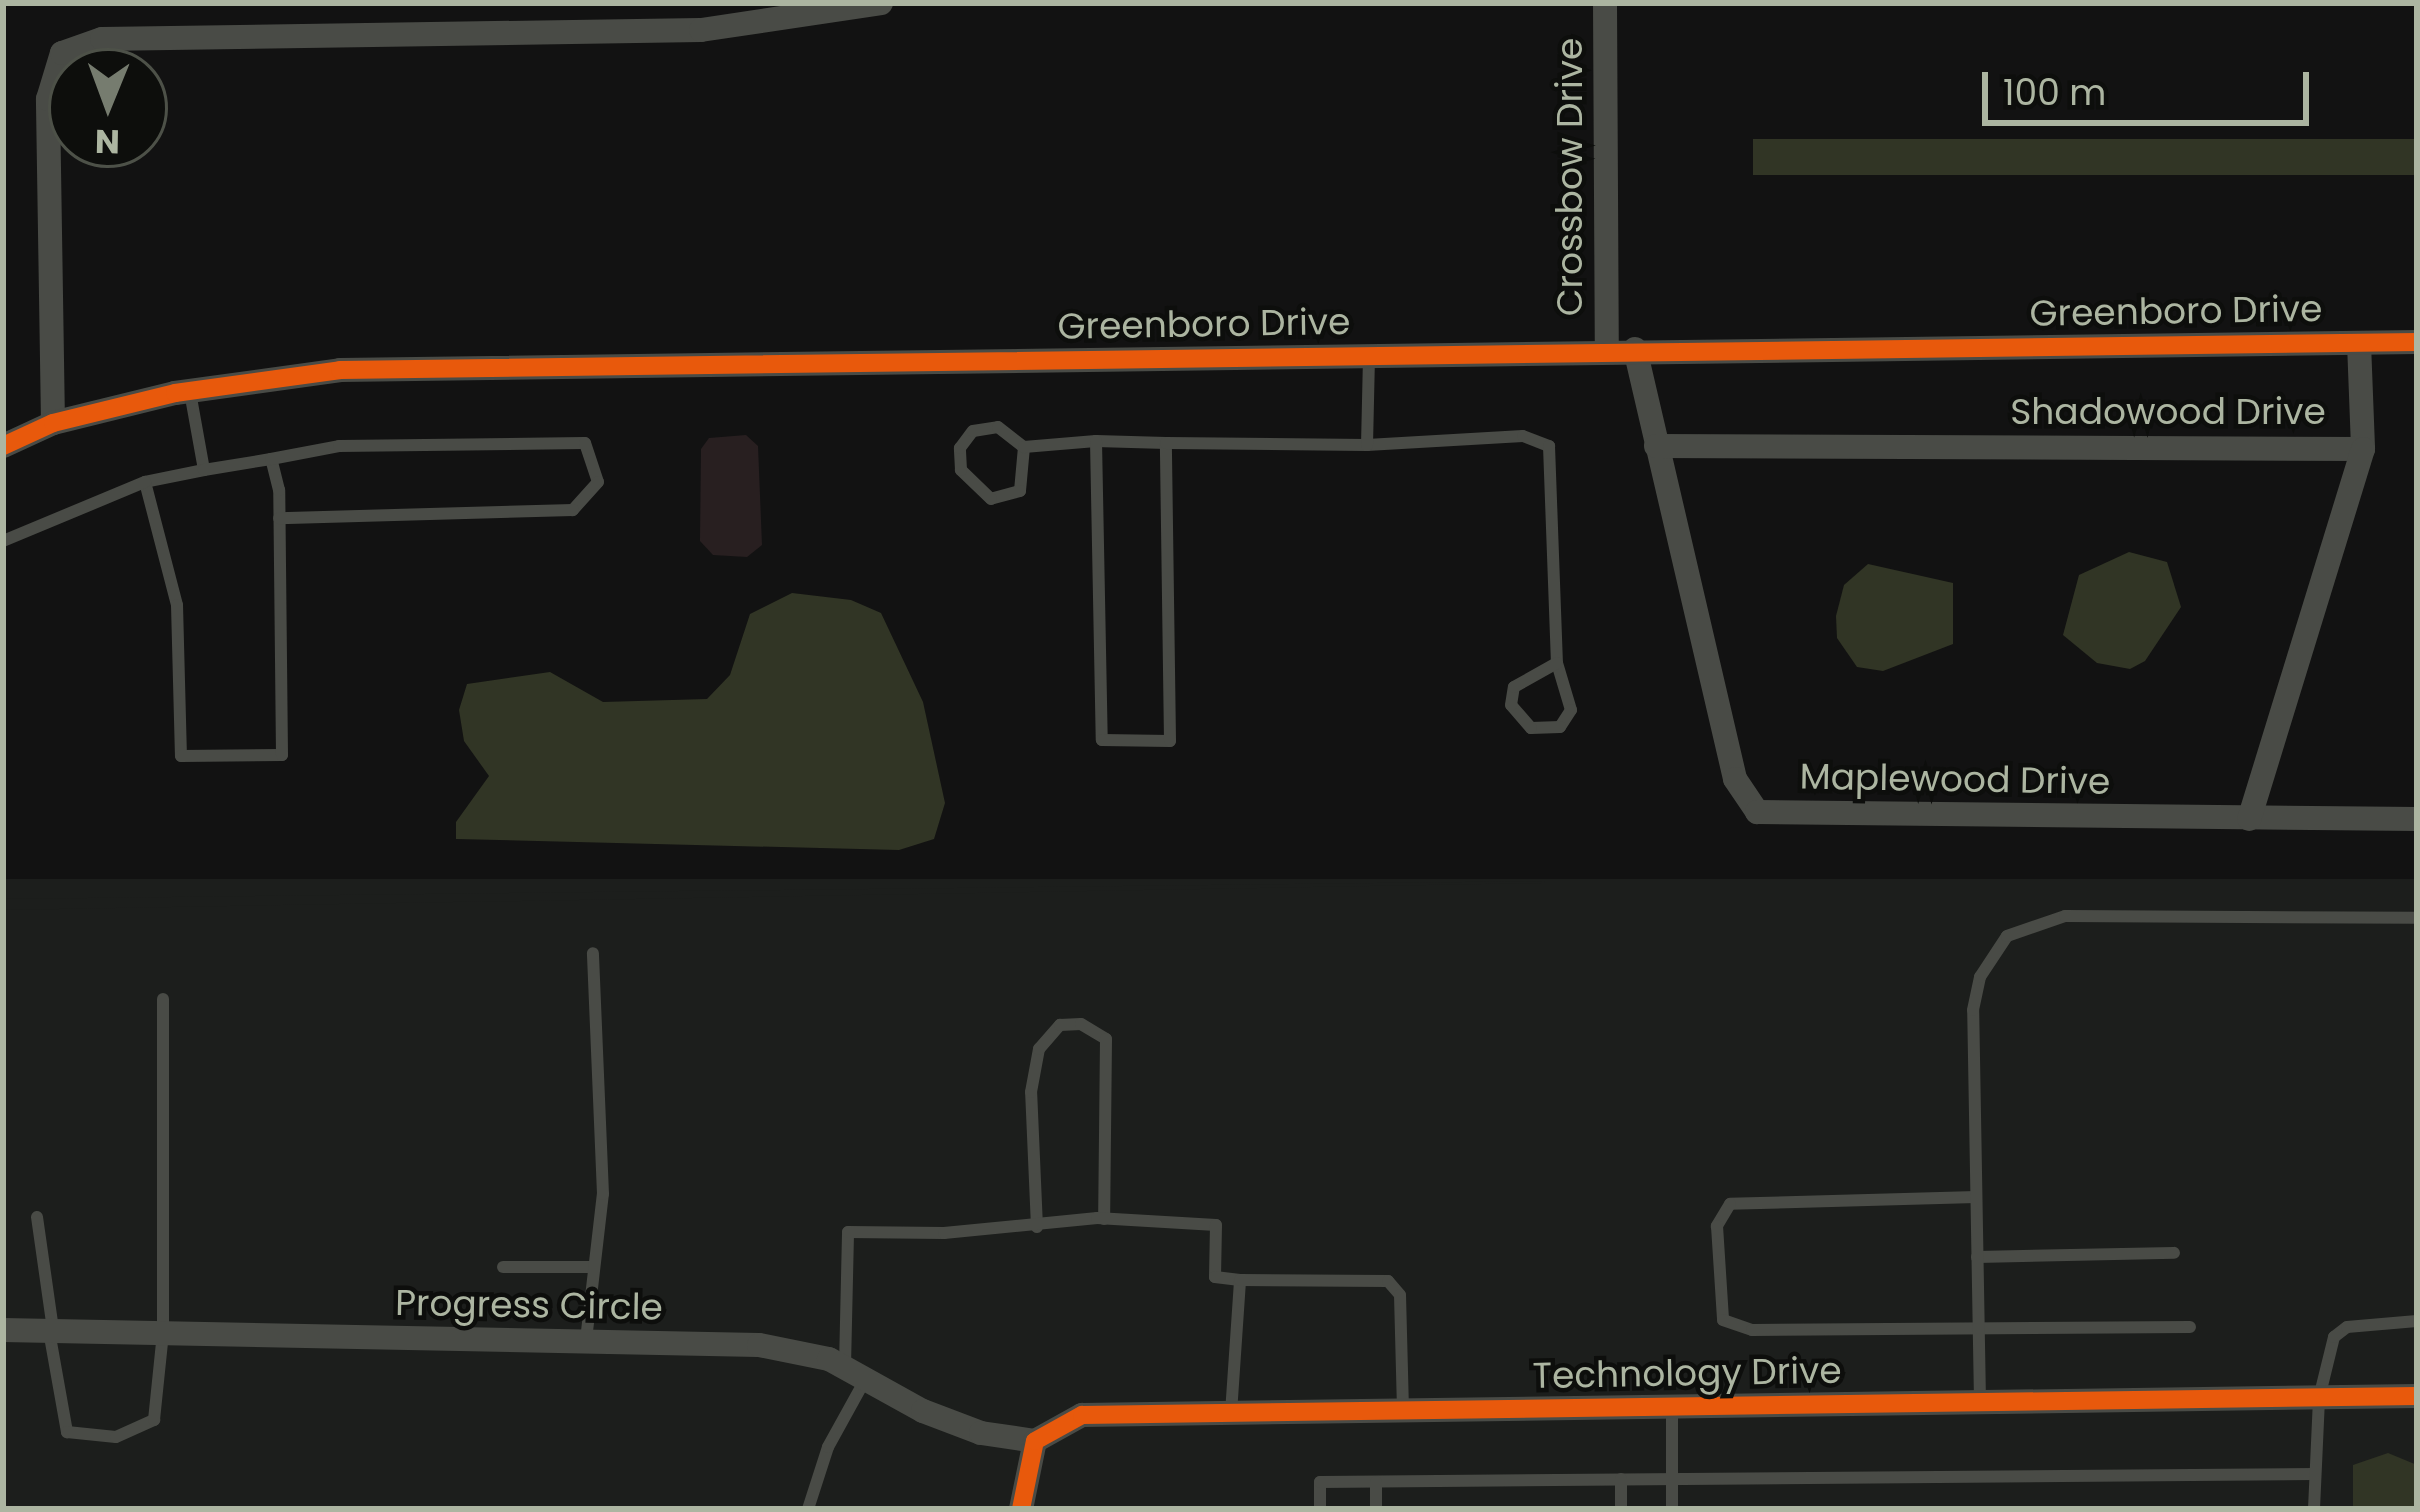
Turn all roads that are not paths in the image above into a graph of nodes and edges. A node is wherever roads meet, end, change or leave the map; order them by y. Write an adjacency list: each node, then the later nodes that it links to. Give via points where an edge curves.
1 (881, 3): 9 (street, via 701,29 102,39 62,53 48,99)
2 (1605, 3): 5 (street, Crossbow Drive)
3 (2417, 342): 4 (street, Greenboro Drive)
4 (2359, 343): 6 (street, Greenboro Drive); 16 (street)
5 (1606, 350): 6 (street, Greenboro Drive); 7 (street, Greenboro Drive)
6 (1635, 350): 14 (street, Maplewood Drive)
7 (1369, 354): 8 (street, Greenboro Drive, via 340,370); 12 (lane)
8 (189, 390): 9 (street, Greenboro Drive); 18 (lane)
9 (53, 423): 13 (street, Greenboro Drive)
10 (1096, 441): 11 (lane); 11 (lane, via 1102,740 1170,741); 15 (lane)
11 (1166, 443): 12 (lane)
12 (1367, 445): 22 (lane, via 1522,436 1549,446)
13 (3, 446)
14 (1656, 446): 16 (street, Shadowood Drive); 23 (street, Maplewood Drive, via 1735,779 1757,812)
15 (1024, 447): 15 (lane, via 998,428 973,430 960,448 961,470 992,499 1020,491 1028,470)
16 (2363, 449): 23 (street, Shadowood Drive)
17 (271, 459): 18 (lane); 20 (lane); 20 (lane, via 339,446 585,443 598,482 573,510)
18 (204, 470): 19 (lane)
19 (145, 482): 20 (lane, via 177,605 182,756 282,755); 21 (lane)
20 (279, 518)
21 (3, 541)
22 (1557, 663): 22 (lane, via 1571,710 1560,727 1531,728 1511,705 1514,687)
23 (2249, 819): 24 (street, Maplewood Drive)
24 (2417, 819)
25 (2417, 919): 28 (lane, via 2065,916 2007,935 1980,977 1972,1010)
26 (592, 953): 34 (lane, via 603,1193)
27 (163, 999): 42 (lane)
28 (1976, 1198): 33 (lane); 41 (lane, via 1730,1204 1717,1226 1718,1306 1732,1327 1752,1330)
29 (37, 1217): 40 (lane)
30 (1104, 1219): 31 (lane); 31 (lane, via 1106,1039 1082,1024 1060,1025 1039,1049 1031,1092); 36 (lane, via 1216,1225 1215,1276)
31 (1037, 1227): 44 (lane, via 848,1232)
32 (2174, 1253): 33 (lane)
33 (1977, 1257): 41 (lane)
34 (590, 1267): 35 (lane); 43 (lane)
35 (503, 1268)
36 (1240, 1280): 49 (lane, via 1388,1281 1400,1295); 50 (lane)
37 (2417, 1321): 46 (lane, via 2347,1327 2334,1337)
38 (2190, 1327): 41 (lane)
39 (3, 1330): 40 (street, Progress Circle)
40 (51, 1331): 42 (street, Progress Circle); 42 (lane, via 67,1432 116,1437 154,1420)
41 (1978, 1331): 47 (lane)
42 (163, 1334): 43 (street, Progress Circle)
43 (586, 1342): 44 (street, Progress Circle, via 759,1345)
44 (855, 1373): 51 (street, Progress Circle, via 981,1433); 56 (lane)
45 (2417, 1396): 46 (street, Technology Drive)
46 (2319, 1398): 47 (street, Technology Drive); 52 (lane)
47 (1980, 1402): 48 (street, Technology Drive)
48 (1672, 1407): 49 (street, Technology Drive); 54 (lane)
49 (1403, 1410): 50 (street, Technology Drive)
50 (1231, 1413): 51 (street, Technology Drive, via 1082,1415)
51 (1035, 1442): 57 (street)
52 (2315, 1474): 54 (lane); 62 (lane)
53 (1621, 1479): 54 (lane); 55 (lane); 60 (lane)
54 (1672, 1479): 61 (lane)
55 (1376, 1481): 58 (lane, via 1320,1482); 59 (lane)
56 (808, 1509)
57 (1021, 1509)
58 (1320, 1509)
59 (1376, 1509)
60 (1621, 1509)
61 (1672, 1509)
62 (2314, 1509)

